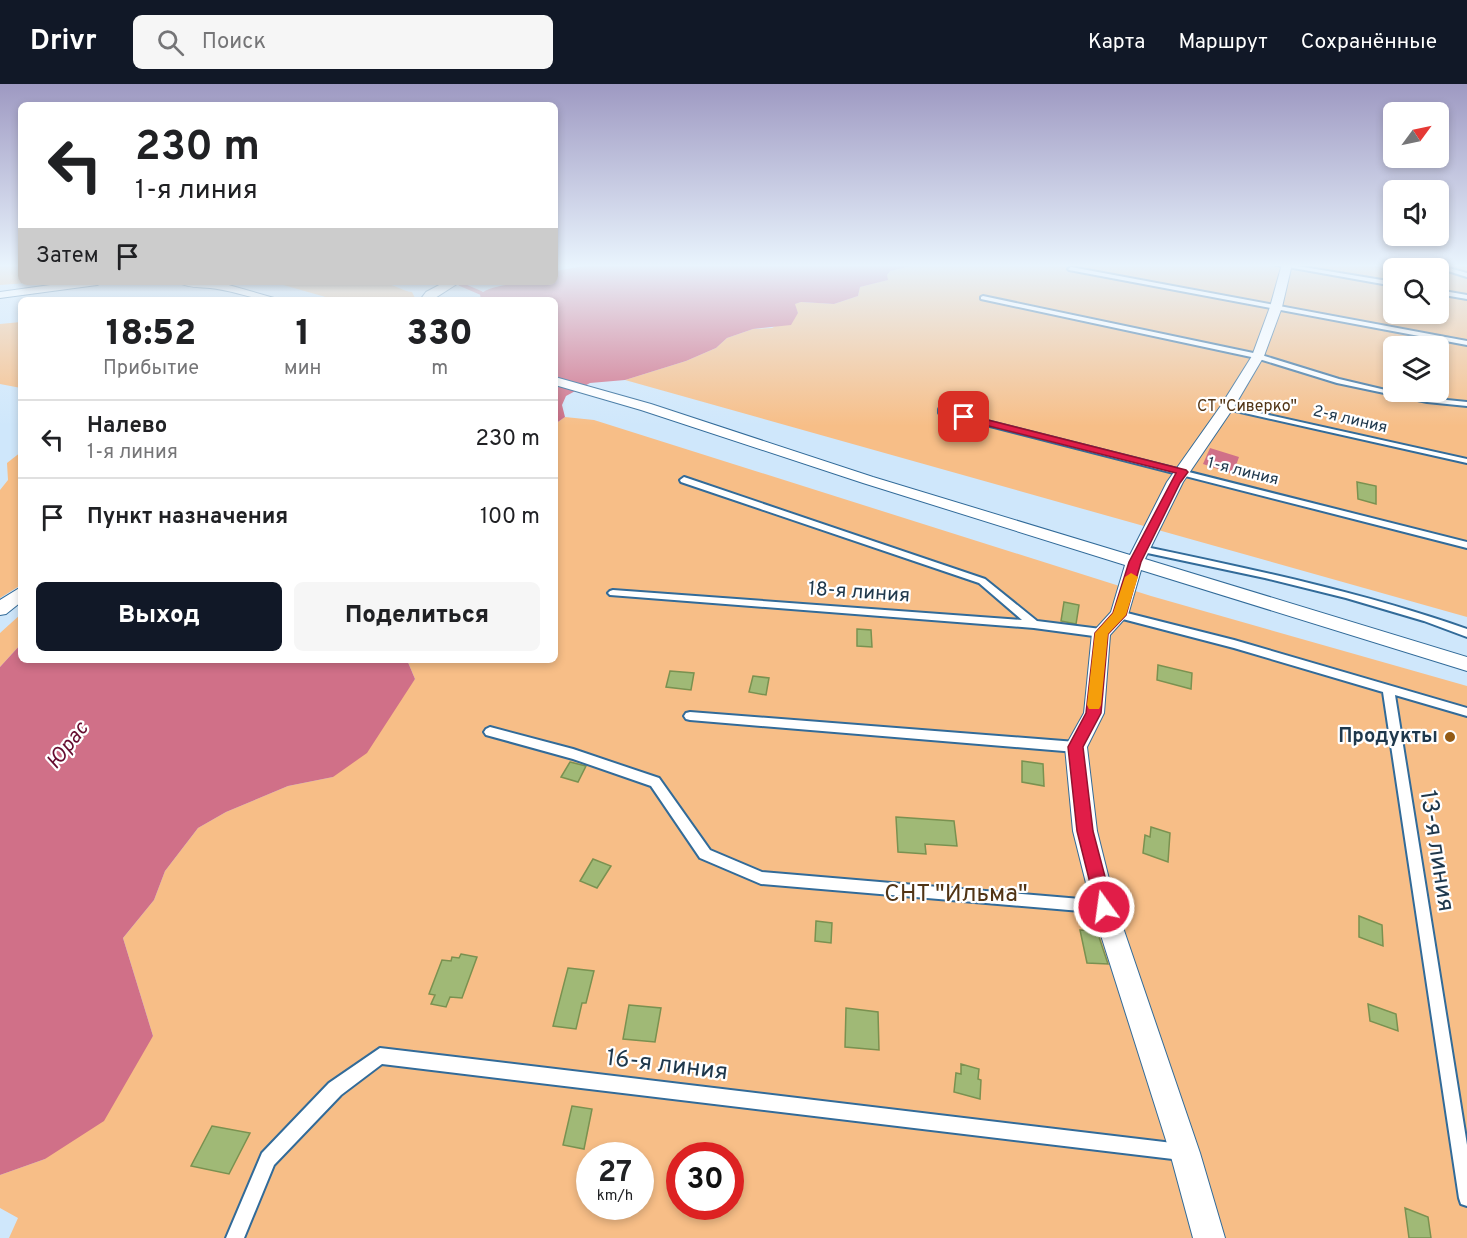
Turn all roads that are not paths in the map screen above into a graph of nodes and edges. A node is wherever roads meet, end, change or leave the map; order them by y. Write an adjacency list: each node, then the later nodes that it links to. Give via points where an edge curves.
1 (1077, 318): 5 (lane)
2 (1272, 318): 5 (street)
3 (1334, 318): 4 (lane)
4 (1467, 343)
5 (1258, 356): 7 (lane, via 1337,381 1427,400); 8 (street)
6 (558, 382): 14 (street, via 868,480)
7 (1467, 404)
8 (1227, 407): 10 (lane, 2-я линия); 11 (street)
9 (942, 411): 11 (lane, 1-я линия)
10 (1467, 461)
11 (1182, 472): 13 (lane, 1-я линия); 14 (street)
12 (684, 480): 19 (lane, via 982,581)
13 (1467, 544)
14 (1138, 556): 18 (street); 21 (lane, via 1290,580 1413,613); 22 (street)
15 (613, 593): 19 (lane, 18-я линия)
16 (18, 595): 17 (street)
17 (0, 609)
18 (1119, 615): 20 (street); 23 (lane)
19 (1034, 624): 20 (lane, 18-я линия)
20 (1101, 633): 27 (street, via 1094,713)
21 (1467, 633)
22 (1467, 664)
23 (1388, 688): 24 (lane); 30 (lane, 13-я линия)
24 (1467, 712)
25 (690, 717): 27 (lane)
26 (490, 732): 28 (lane, via 573,754 655,783 705,854 761,878)
27 (1076, 747): 28 (street, via 1085,831)
28 (1104, 907): 29 (street)
29 (1185, 1152): 31 (lane, 16-я линия, via 380,1056 335,1089 268,1159); 32 (street)
30 (1467, 1198)
31 (235, 1238)
32 (1209, 1238)

